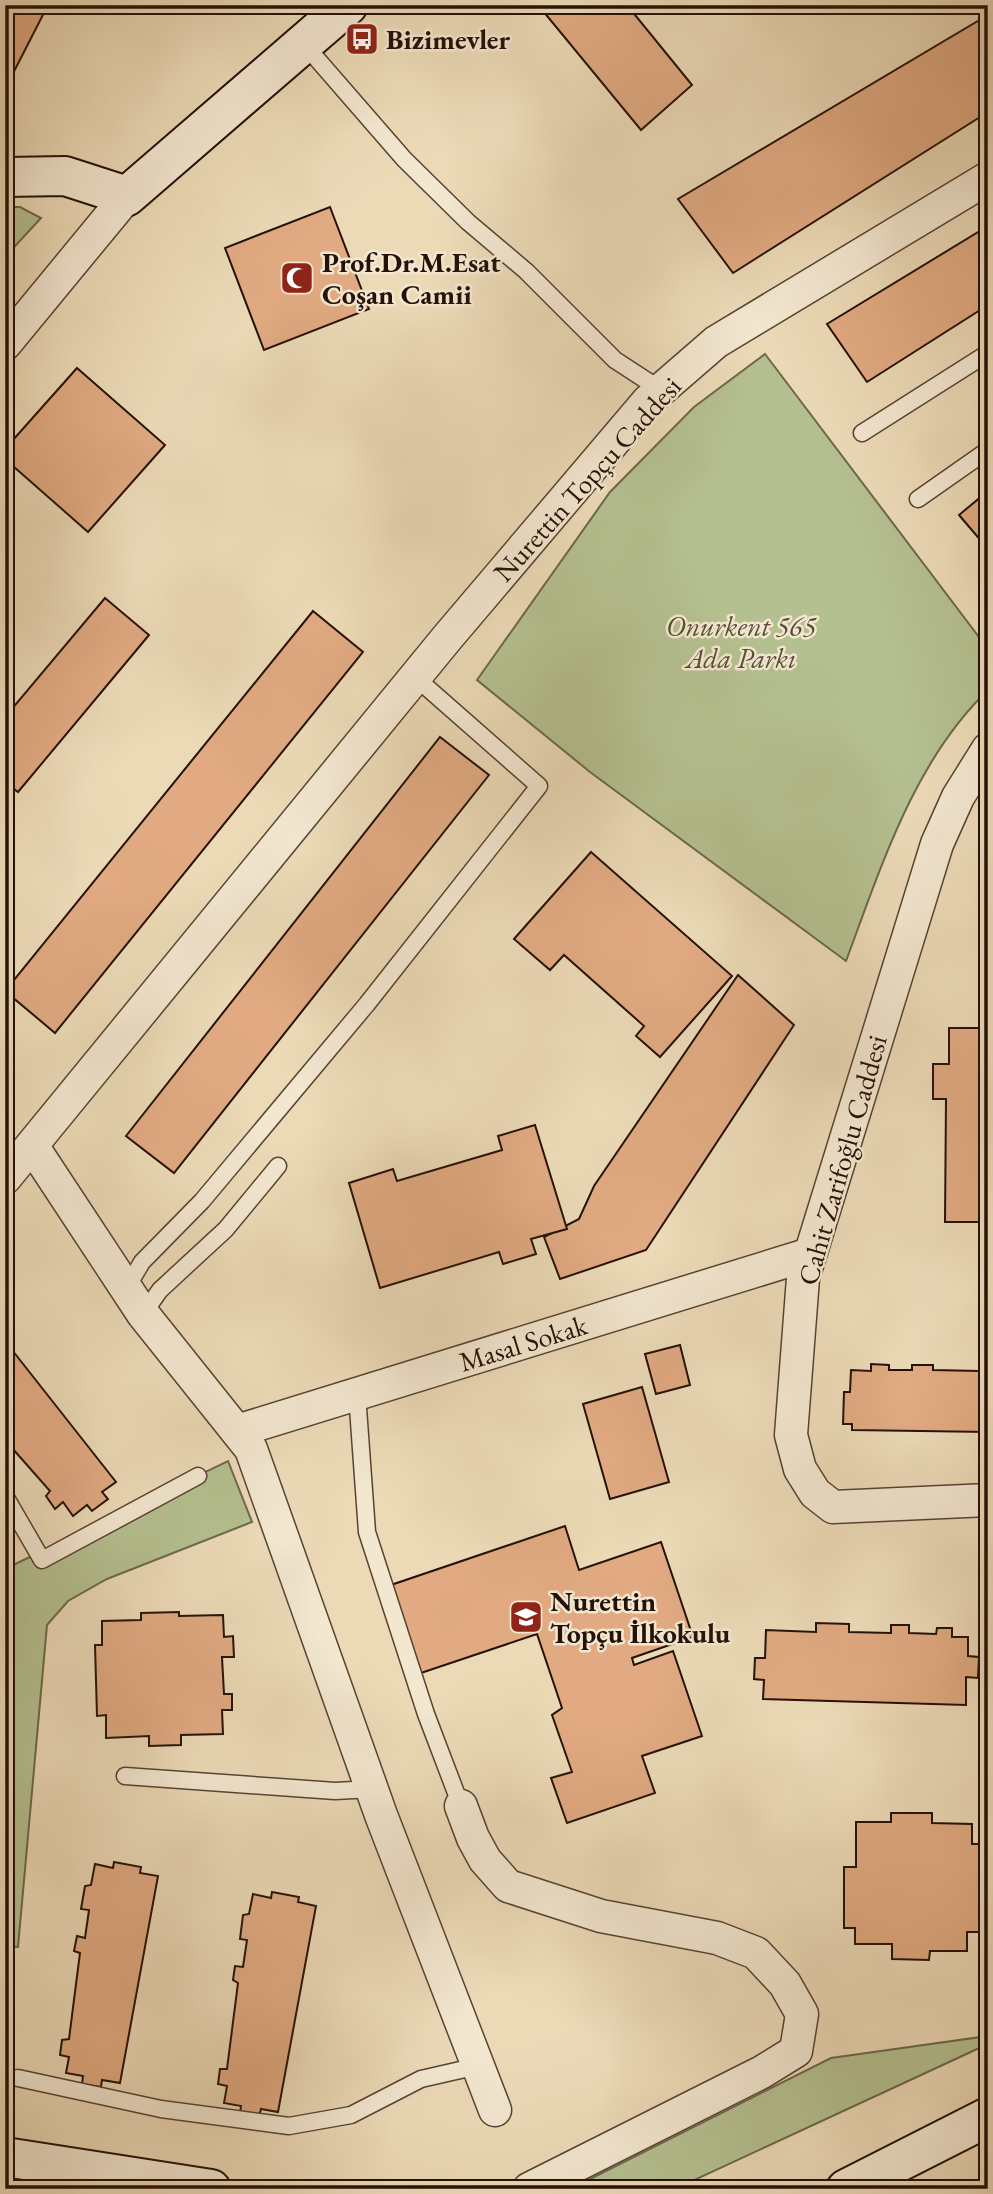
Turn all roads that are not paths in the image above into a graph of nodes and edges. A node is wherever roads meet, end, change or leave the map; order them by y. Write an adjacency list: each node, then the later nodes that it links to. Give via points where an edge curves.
1 (348, 5): 2 (street)
2 (303, 42): 5 (street); 8 (lane, via 404,159 468,222 526,271 615,360)
3 (5, 177): 5 (street, via 65,176)
4 (988, 178): 8 (street, Nurettin Topçu Caddesi, via 716,342)
5 (127, 196): 6 (street)
6 (5, 344)
7 (988, 353): 9 (lane)
8 (661, 390): 12 (street, Nurettin Topçu Caddesi)
9 (862, 433)
10 (988, 450): 11 (lane)
11 (918, 499)
12 (415, 677): 14 (street, Nurettin Topçu Caddesi); 18 (lane, via 539,786 367,1004 211,1191 142,1262)
13 (983, 769): 17 (street, Cahit Zarifoğlu Caddesi, via 937,844)
14 (33, 1147): 16 (street, Nurettin Topçu Caddesi); 18 (street)
15 (278, 1166): 18 (lane, via 226,1229 160,1290)
16 (5, 1178)
17 (810, 1254): 19 (street, Masal Sokak); 23 (street, Cahit Zarifoğlu Caddesi, via 803,1278 791,1435 800,1469 814,1493 833,1507)
18 (135, 1302): 20 (street)
19 (357, 1394): 20 (street, Masal Sokak); 26 (lane, via 368,1532 426,1714)
20 (237, 1431): 25 (street, via 251,1450)
21 (198, 1476): 22 (lane, via 42,1560)
22 (5, 1496)
23 (988, 1500)
24 (125, 1776): 25 (lane, via 335,1791)
25 (372, 1789): 27 (street)
26 (461, 1806): 33 (street, via 485,1860 508,1886 601,1916 717,1938 756,1953 785,1984 802,2014 796,2051)
27 (478, 2066): 28 (lane, via 421,2079 351,2115 289,2126 161,2109); 29 (street)
28 (18, 2078)
29 (495, 2110)
30 (988, 2118): 34 (street)
31 (5, 2157): 32 (street)
32 (211, 2189)
33 (529, 2189)
34 (846, 2189)

